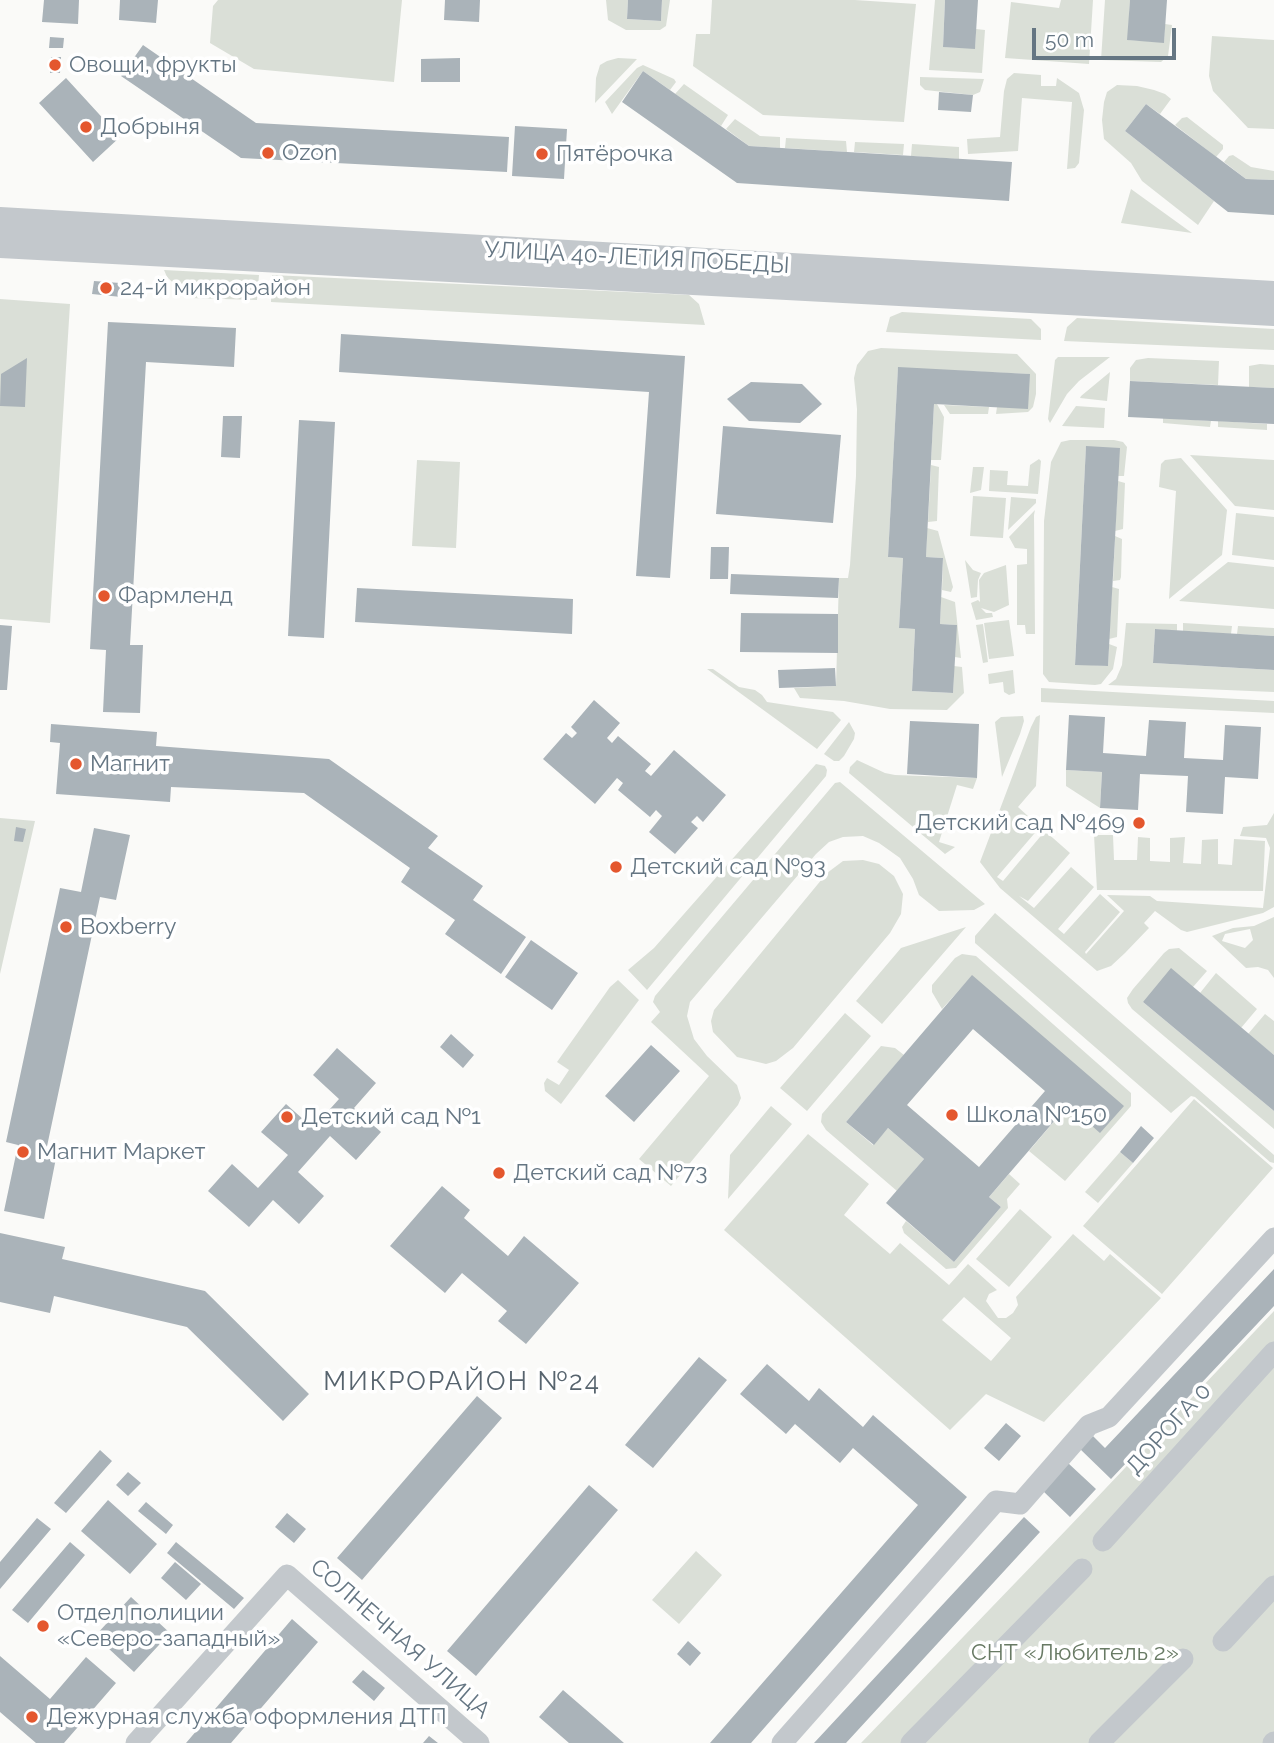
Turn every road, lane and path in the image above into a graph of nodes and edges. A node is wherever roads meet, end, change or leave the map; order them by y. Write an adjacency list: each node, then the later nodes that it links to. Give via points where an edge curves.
1 (0, 220): 3 (street, УЛИЦА 40-ЛЕТИЯ ПОБЕДЫ)
2 (0, 245): 3 (street, УЛИЦА 40-ЛЕТИЯ ПОБЕДЫ)
3 (583, 265): 4 (street, УЛИЦА 40-ЛЕТИЯ ПОБЕДЫ)
4 (1066, 292): 5 (street, УЛИЦА 40-ЛЕТИЯ ПОБЕДЫ); 6 (street, УЛИЦА 40-ЛЕТИЯ ПОБЕДЫ)
5 (1274, 294)
6 (1274, 313)
7 (1274, 1238): 16 (street, via 1109,1417 1089,1425 1020,1504 996,1501)
8 (1274, 1352): 9 (street, ДОРОГА 0)
9 (1103, 1541)
10 (1082, 1569): 17 (street)
11 (1274, 1586): 12 (street)
12 (1223, 1641)
13 (1183, 1659): 18 (street)
14 (136, 1743): 15 (street, СОЛНЕЧНАЯ УЛИЦА, via 286,1575)
15 (479, 1743)
16 (782, 1743)
17 (911, 1743)
18 (1099, 1743)

